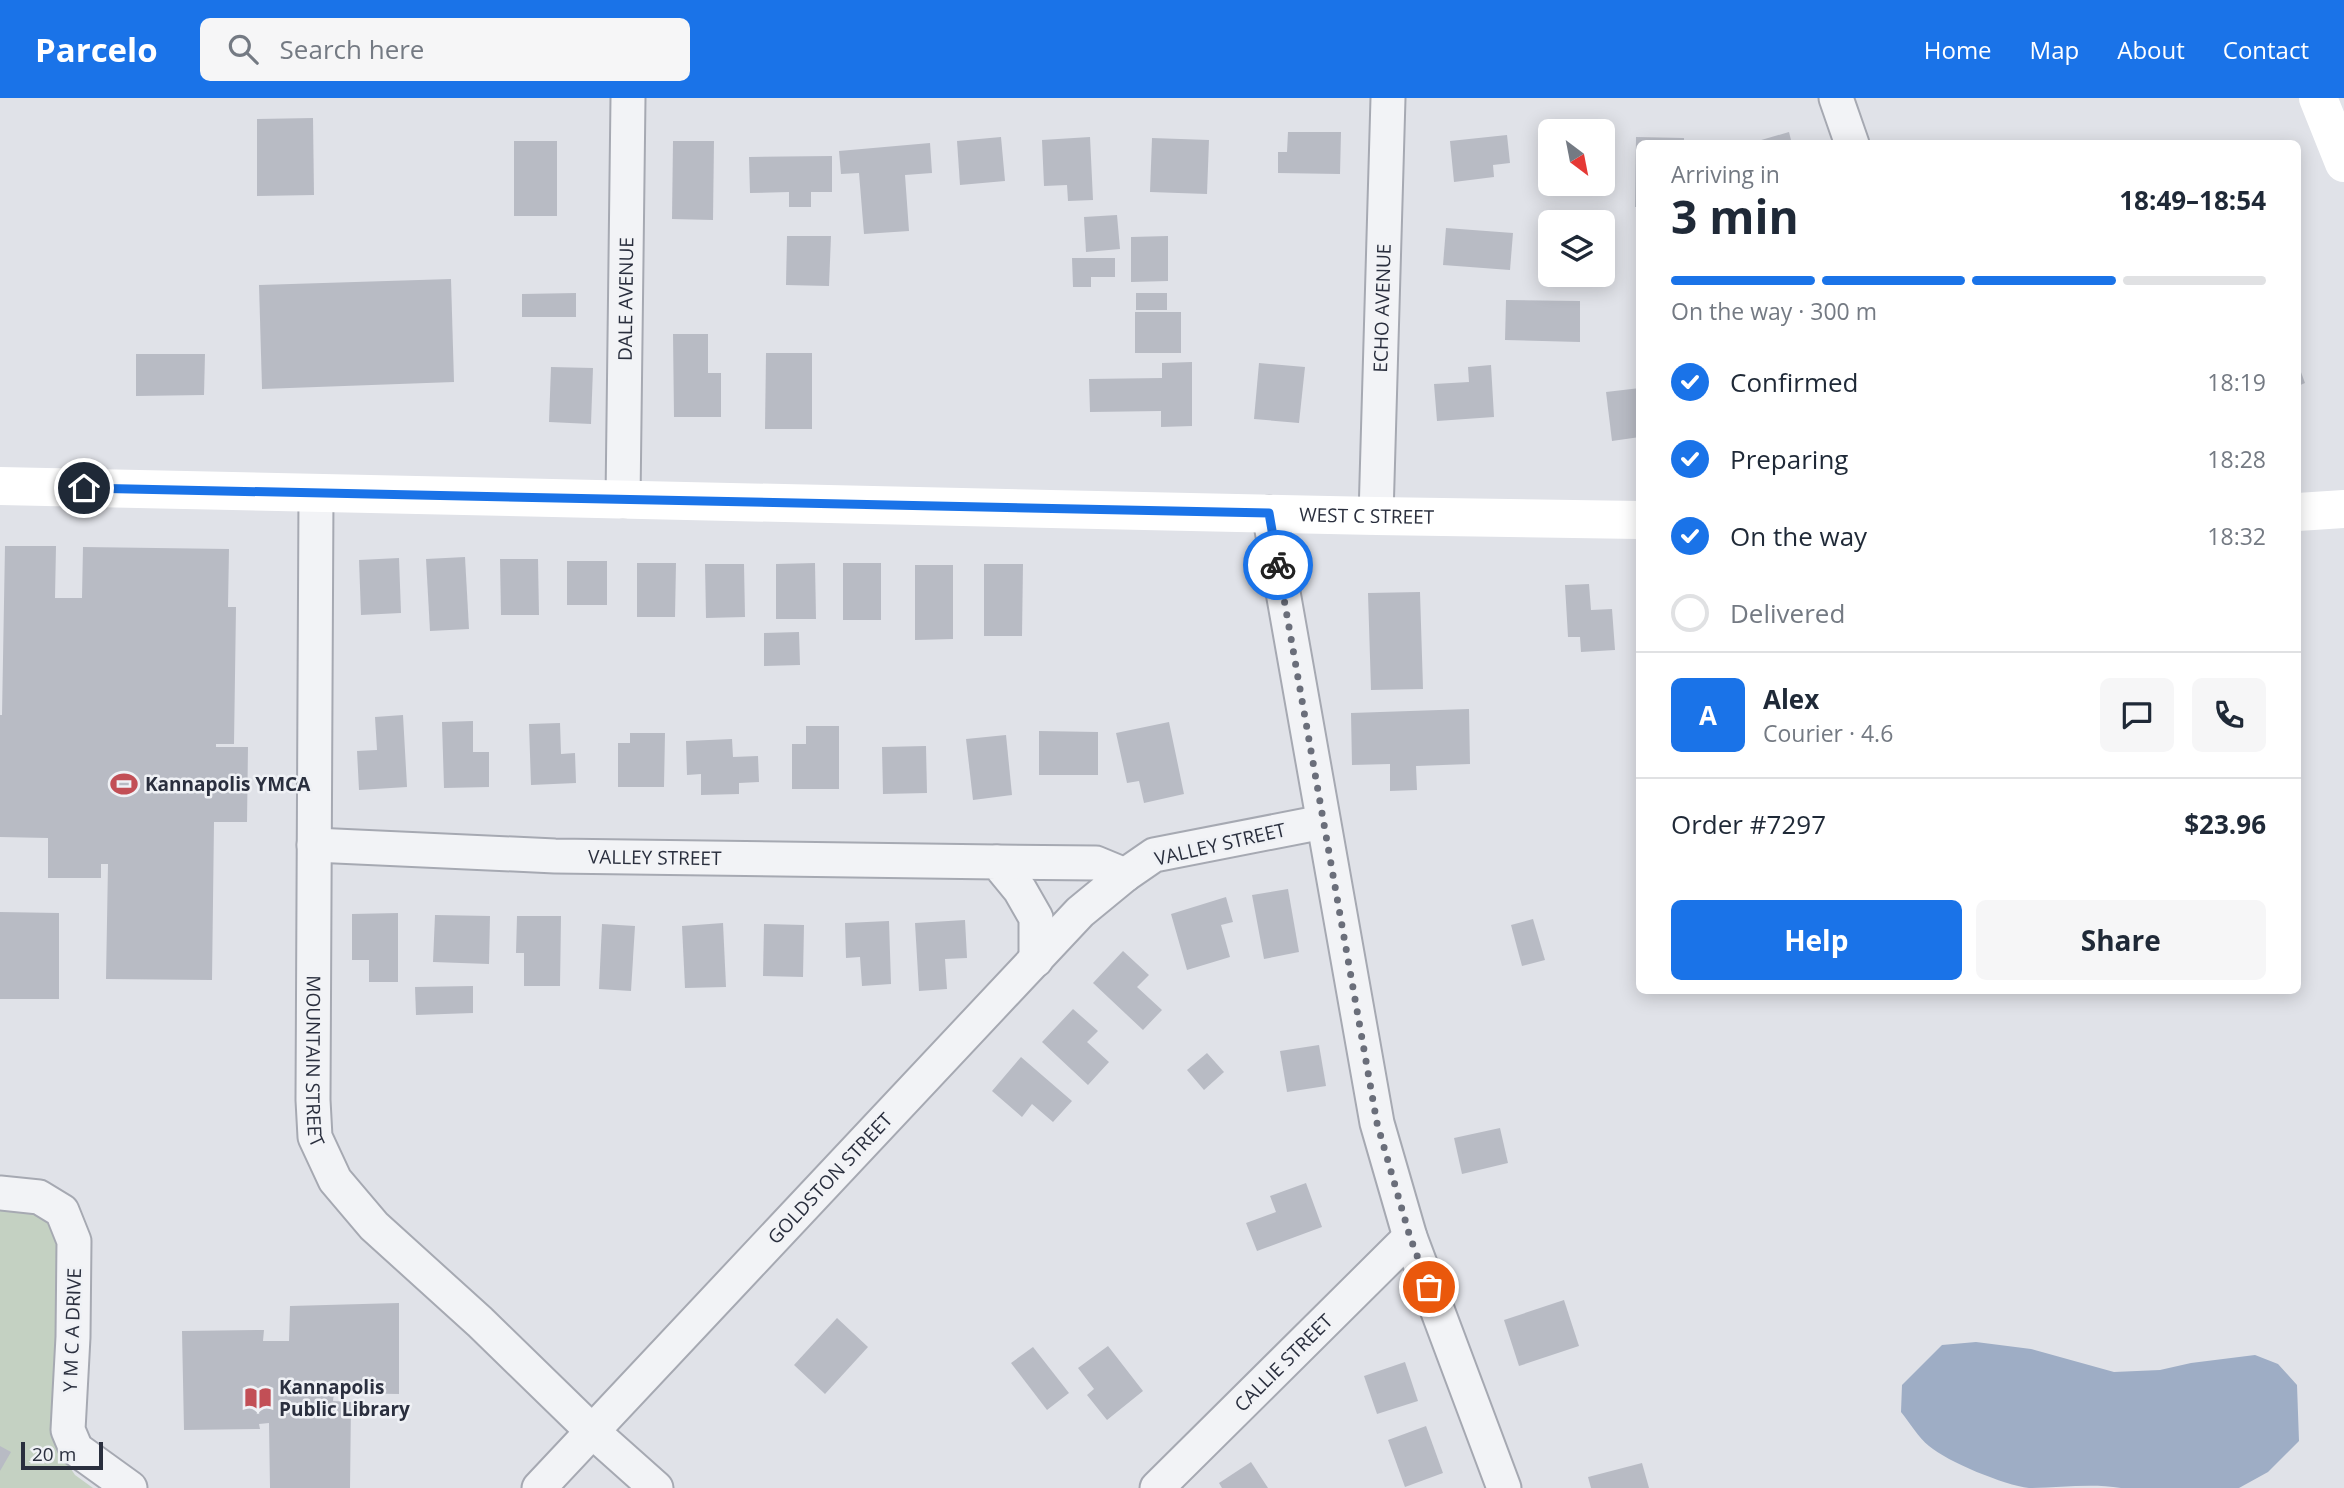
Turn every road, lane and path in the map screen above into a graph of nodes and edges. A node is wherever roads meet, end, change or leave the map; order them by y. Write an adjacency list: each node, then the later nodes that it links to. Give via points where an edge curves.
1 (628, 98): 9 (street, DALE AVENUE)
2 (1388, 98): 13 (street, ECHO AVENUE)
3 (1836, 98): 5 (street)
4 (2318, 98): 6 (main road)
5 (1851, 140)
6 (2344, 163)
7 (0, 486): 8 (main road, WEST C STREET)
8 (316, 494): 9 (main road, WEST C STREET); 16 (street, MOUNTAIN STREET)
9 (624, 500): 12 (main road, WEST C STREET)
10 (2344, 509): 11 (main road)
11 (2301, 512)
12 (1269, 513): 13 (main road, WEST C STREET); 15 (street)
13 (1376, 516): 14 (main road, WEST C STREET)
14 (1636, 520)
15 (1323, 822): 18 (street, VALLEY STREET, via 1154,855); 21 (street, via 1377,1123)
16 (314, 845): 17 (street, VALLEY STREET, via 555,856); 22 (street, MOUNTAIN STREET, via 315,1137 335,1180 374,1226)
17 (997, 862): 18 (street, VALLEY STREET, via 1096,863); 19 (street, via 1036,918)
18 (1125, 875): 19 (street, GOLDSTON STREET, via 1080,912)
19 (1036, 960): 22 (street, GOLDSTON STREET)
20 (0, 1193): 23 (street, Y M C A DRIVE, via 39,1197 62,1211 74,1241 68,1430 76,1450)
21 (1410, 1237): 26 (street, CALLIE STREET); 27 (street)
22 (592, 1431): 24 (street, GOLDSTON STREET); 25 (street, MOUNTAIN STREET)
23 (130, 1488)
24 (540, 1488)
25 (656, 1488)
26 (1157, 1488)
27 (1504, 1488)

